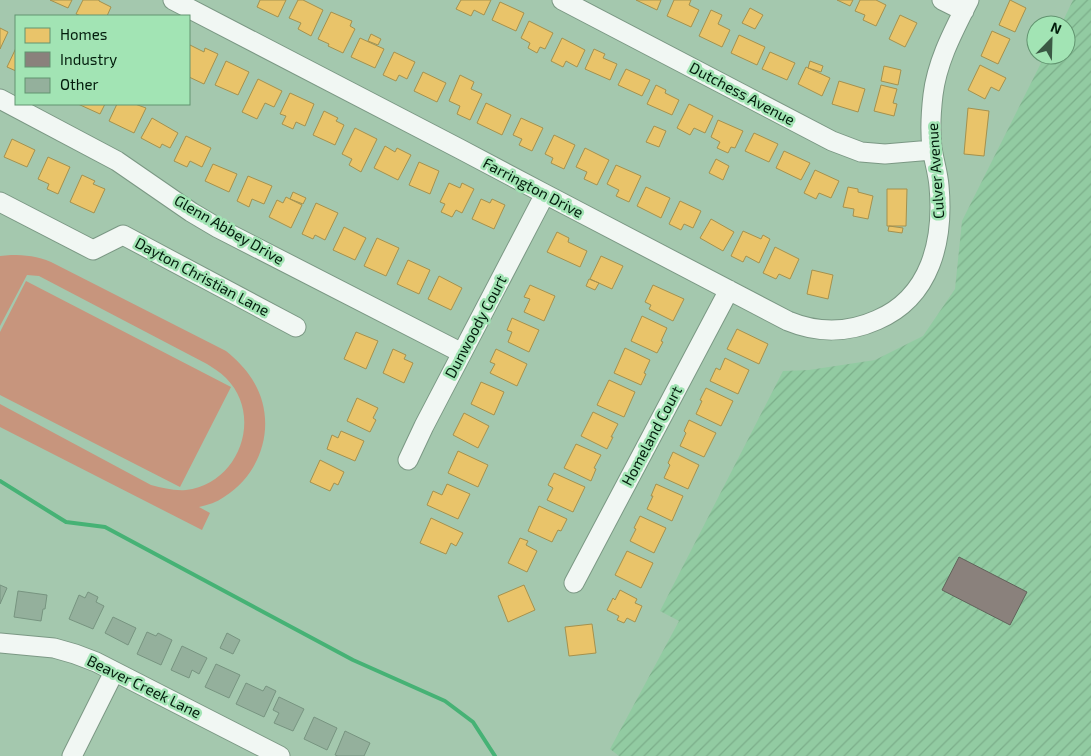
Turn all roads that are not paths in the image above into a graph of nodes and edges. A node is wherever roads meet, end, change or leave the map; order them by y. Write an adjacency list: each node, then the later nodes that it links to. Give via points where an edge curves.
1 (173, 0): 7 (street, Farrington Drive)
2 (562, 0): 6 (street, Dutchess Avenue, via 832,141 862,152 885,154)
3 (942, 0): 4 (street)
4 (967, 6): 6 (street, Culver Avenue, via 940,63 934,88)
5 (0, 99): 12 (street, Glenn Abbey Drive, via 117,161 218,228)
6 (932, 150): 10 (street, Culver Avenue, via 939,184 939,233 926,276)
7 (545, 194): 9 (street, Farrington Drive); 12 (street, Dunwoody Court)
8 (0, 202): 11 (street, Dayton Christian Lane, via 93,250 123,235)
9 (729, 290): 10 (street, Farrington Drive, via 788,321 820,329 849,329 871,323); 14 (street, Homeland Court)
10 (900, 308)
11 (296, 327)
12 (462, 354): 13 (street, Dunwoody Court)
13 (408, 460)
14 (574, 583)
15 (0, 643): 16 (street, Beaver Creek Lane, via 54,648)
16 (114, 672): 17 (street, Beaver Creek Lane); 18 (street)
17 (275, 755)
18 (72, 756)

